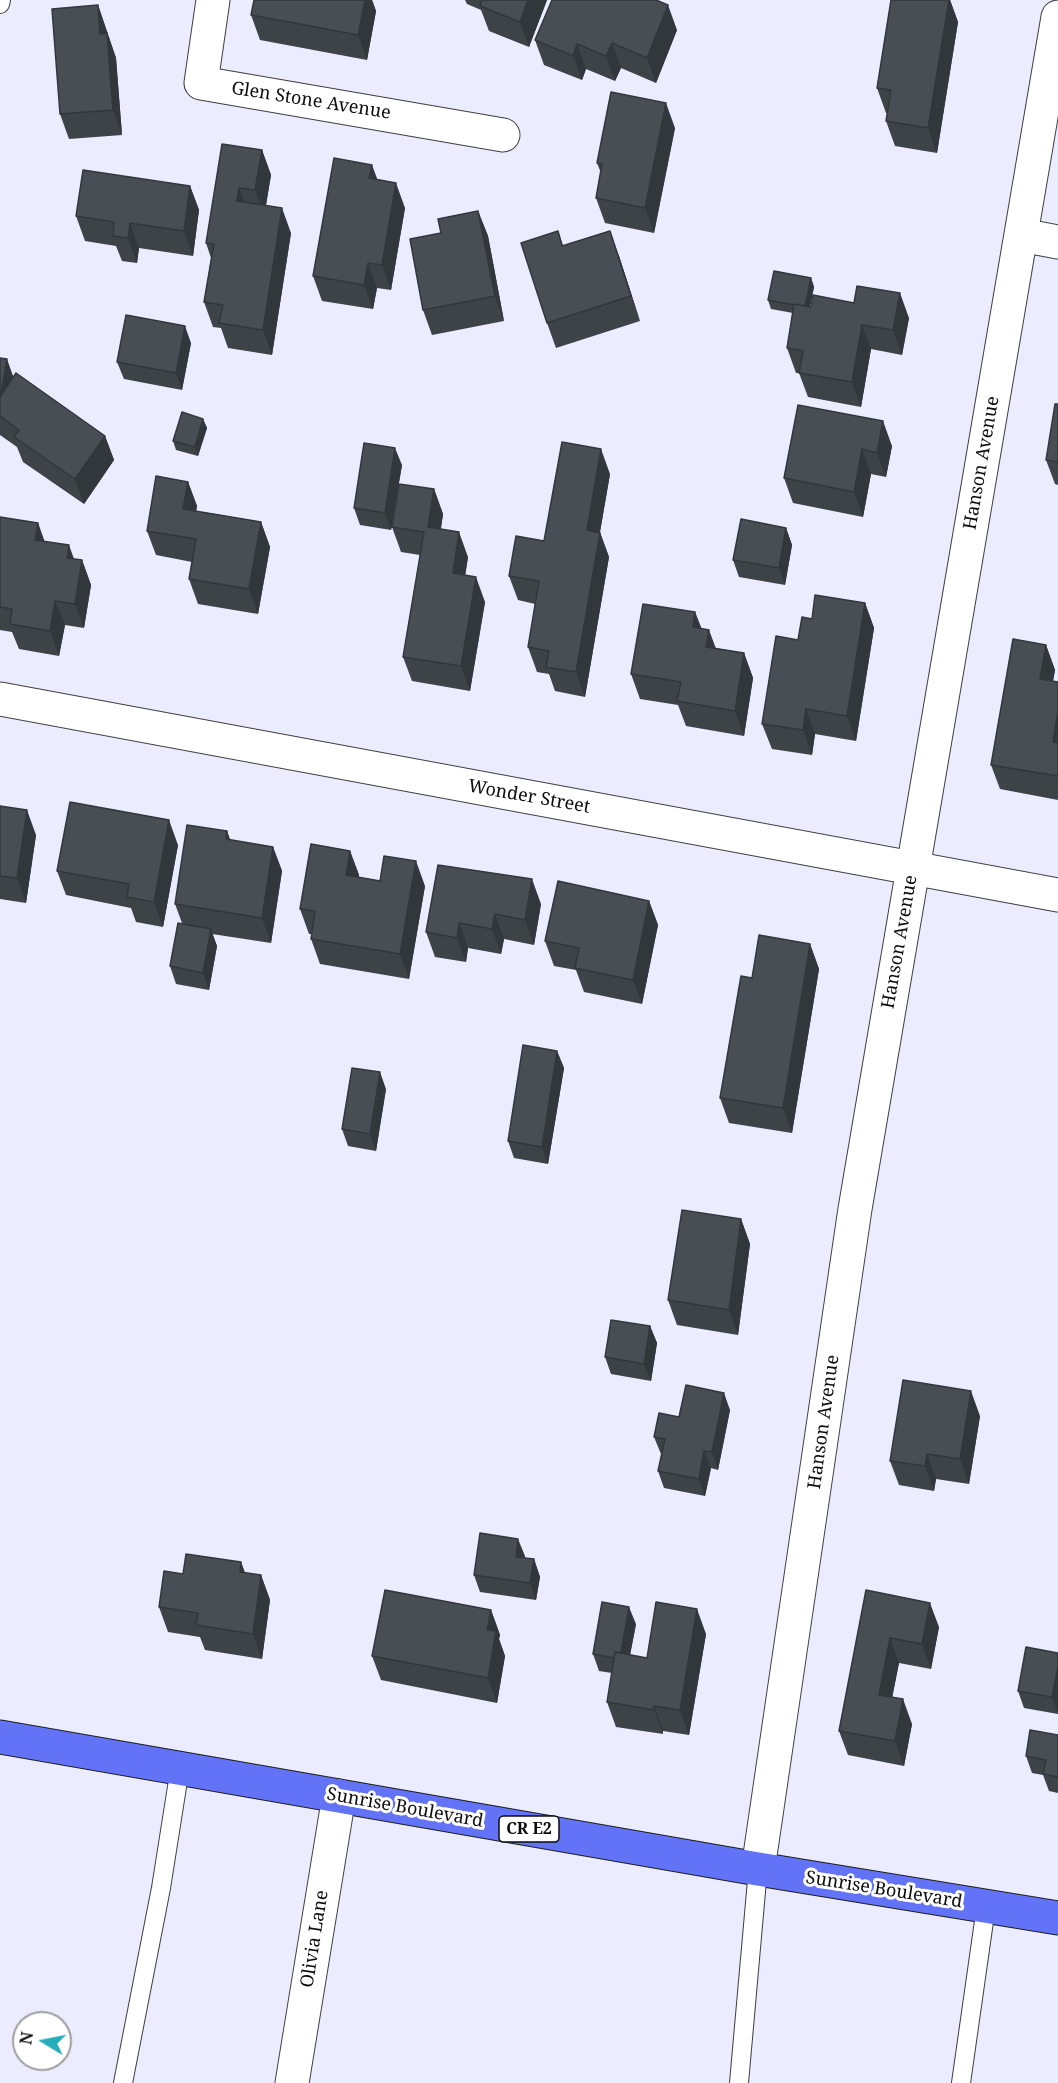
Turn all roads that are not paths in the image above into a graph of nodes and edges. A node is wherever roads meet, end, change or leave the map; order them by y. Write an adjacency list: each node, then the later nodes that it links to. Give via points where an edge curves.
1 (213, 0): 3 (street, Glen Stone Avenue, via 201,83)
2 (1058, 17): 4 (street, Hanson Avenue)
3 (503, 135)
4 (1021, 235): 5 (street); 7 (street, Hanson Avenue)
5 (1058, 242)
6 (0, 699): 7 (street, Wonder Street)
7 (913, 868): 8 (street, Wonder Street); 12 (street, Hanson Avenue, via 855,1209)
8 (1058, 895)
9 (0, 1737): 10 (main road, Sunrise Boulevard / CR E2)
10 (180, 1768): 11 (main road, Sunrise Boulevard / CR E2); 15 (lane)
11 (339, 1796): 12 (main road, Sunrise Boulevard / CR E2); 16 (street, Olivia Lane)
12 (758, 1869): 13 (main road, Sunrise Boulevard / CR E2); 17 (lane)
13 (986, 1907): 14 (main road, Sunrise Boulevard / CR E2); 18 (lane)
14 (1058, 1918)
15 (123, 2083)
16 (292, 2083)
17 (739, 2083)
18 (961, 2083)

